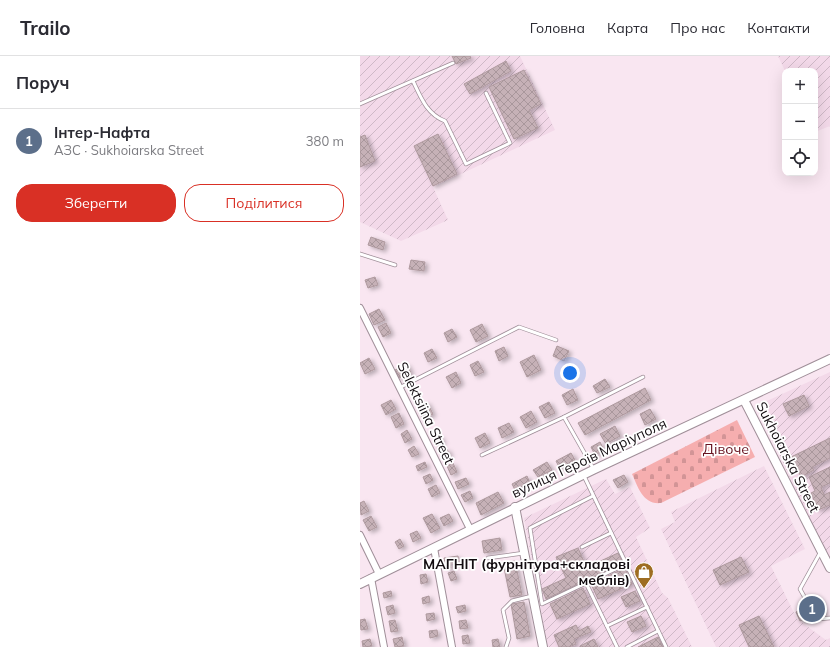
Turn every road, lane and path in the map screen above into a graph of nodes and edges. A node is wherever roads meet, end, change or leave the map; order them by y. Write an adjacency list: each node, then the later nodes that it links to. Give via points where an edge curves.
1 (453, 63): 2 (lane)
2 (413, 81): 3 (lane, via 424,104 434,117 445,121 466,164 510,143); 4 (lane)
3 (486, 93)
4 (360, 104)
5 (360, 254): 6 (lane)
6 (395, 266)
7 (360, 308): 11 (street, Selektsiina Street)
8 (556, 340): 11 (lane, via 519,327)
9 (830, 359): 12 (street, вулиця Героїв Маріуполя)
10 (643, 377): 13 (lane)
11 (401, 387): 19 (street, Selektsiina Street)
12 (744, 400): 15 (street, вулиця Героїв Маріуполя); 24 (street, Sukhoiarska Street)
13 (564, 417): 14 (lane); 15 (lane)
14 (482, 455)
15 (593, 470): 16 (street, вулиця Героїв Маріуполя)
16 (583, 475): 17 (lane); 18 (street, вулиця Героїв Маріуполя)
17 (593, 496): 20 (lane); 31 (lane, via 530,528 542,604)
18 (515, 507): 19 (street, вулиця Героїв Маріуполя); 25 (street)
19 (470, 529): 23 (street, вулиця Героїв Маріуполя)
20 (611, 533): 22 (lane); 27 (lane)
21 (360, 535): 29 (street)
22 (582, 547)
23 (434, 548): 29 (street, вулиця Героїв Маріуполя); 41 (street)
24 (821, 551): 28 (street, Sukhoiarska Street); 34 (lane, via 800,590)
25 (526, 552): 26 (lane); 33 (street)
26 (488, 558)
27 (626, 564): 31 (lane); 35 (lane)
28 (830, 568)
29 (379, 574): 30 (street, вулиця Героїв Маріуполя)
30 (371, 578): 32 (street, вулиця Героїв Маріуполя); 40 (street)
31 (586, 583): 38 (lane)
32 (360, 584)
33 (534, 595): 42 (lane, via 512,600 503,610 509,638); 43 (street)
34 (805, 598)
35 (647, 607): 38 (lane); 39 (lane)
36 (813, 612): 37 (lane, via 818,619)
37 (830, 618)
38 (607, 626): 44 (lane)
39 (658, 631): 45 (lane); 46 (lane)
40 (384, 647)
41 (452, 647)
42 (506, 647)
43 (543, 647)
44 (617, 647)
45 (627, 647)
46 (666, 647)

